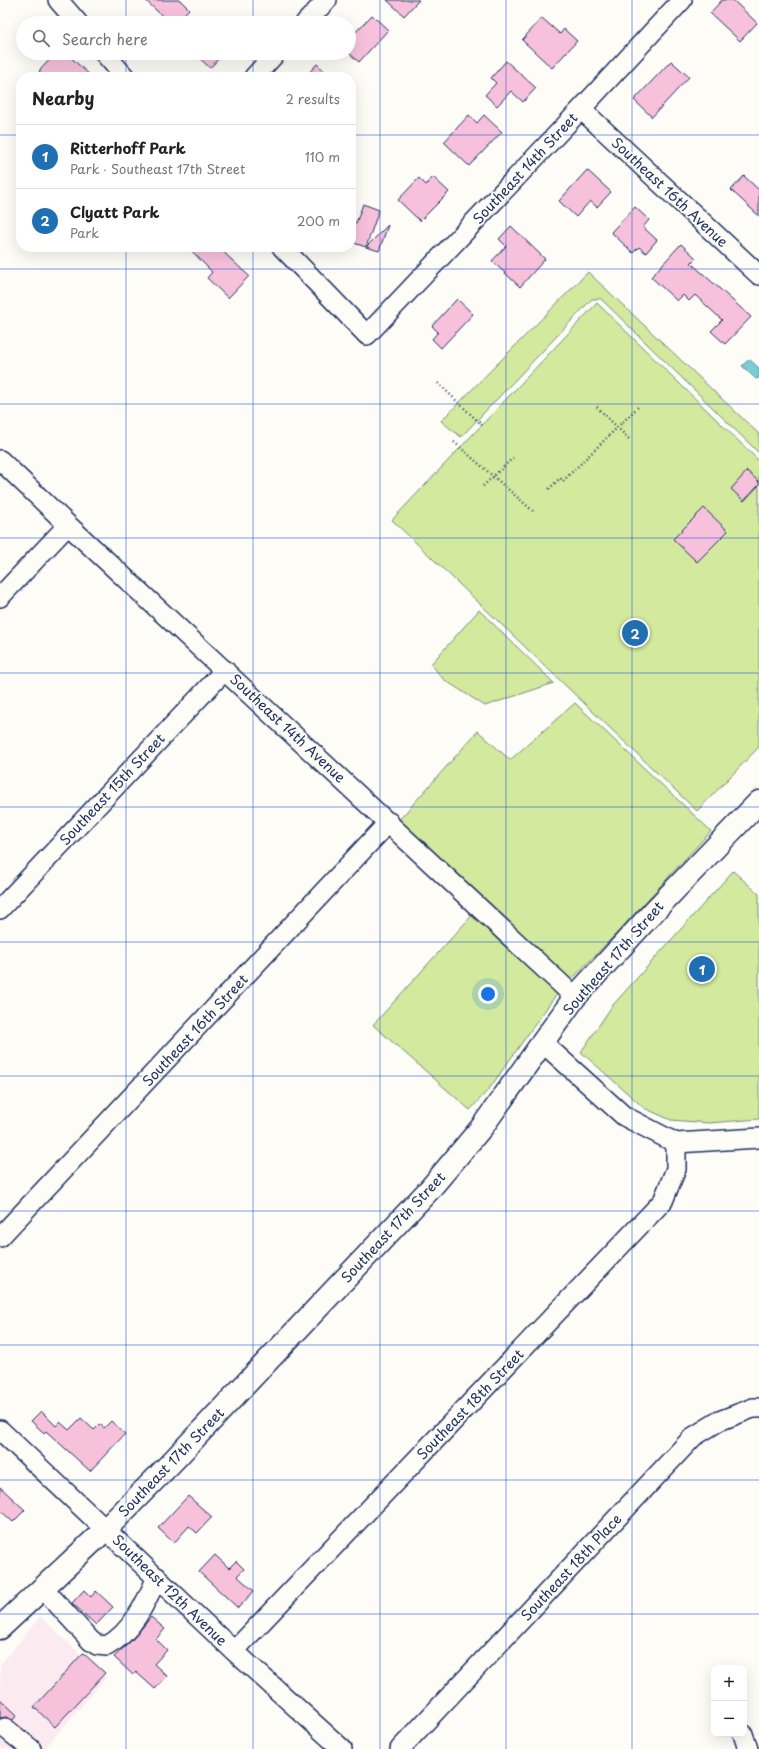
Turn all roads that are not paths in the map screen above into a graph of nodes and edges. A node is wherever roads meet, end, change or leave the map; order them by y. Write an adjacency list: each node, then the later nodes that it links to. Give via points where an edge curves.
1 (58, 0): 4 (street)
2 (327, 0): 5 (street)
3 (682, 0): 10 (street, Southeast 14th Street)
4 (72, 16)
5 (312, 16)
6 (110, 60): 8 (street)
7 (270, 60): 9 (street)
8 (121, 72)
9 (259, 72)
10 (581, 109): 11 (street, Southeast 14th Street, via 367,335); 12 (street, Southeast 16th Avenue)
11 (287, 252)
12 (759, 275)
13 (0, 460): 14 (street, Southeast 14th Avenue)
14 (68, 525): 15 (street); 16 (street, Southeast 14th Avenue)
15 (0, 597)
16 (225, 670): 18 (street, Southeast 14th Avenue); 19 (street, Southeast 15th Street)
17 (759, 802): 20 (main road, Southeast 17th Street)
18 (389, 822): 20 (street, Southeast 14th Avenue); 24 (street, Southeast 16th Street)
19 (0, 909)
20 (575, 997): 21 (main road, Southeast 17th Street)
21 (543, 1043): 23 (street, via 624,1116); 27 (main road, Southeast 17th Street, via 482,1127 429,1190 205,1428)
22 (759, 1138): 23 (street)
23 (676, 1143): 31 (street, Southeast 18th Street, via 676,1169 663,1202)
24 (0, 1237)
25 (759, 1408): 36 (street, Southeast 18th Place, via 719,1421 693,1437)
26 (0, 1430): 27 (street, Southeast 12th Avenue)
27 (106, 1529): 28 (street, Southeast 12th Avenue); 29 (main road, Southeast 17th Street)
28 (157, 1577): 29 (street, via 138,1615 115,1641 107,1646 97,1645 91,1641); 31 (street, Southeast 12th Avenue)
29 (43, 1588): 30 (main road, Southeast 17th Street)
30 (0, 1628)
31 (234, 1652): 35 (street, Southeast 12th Avenue)
32 (5, 1728): 34 (street)
33 (744, 1737): 37 (street)
34 (31, 1749)
35 (342, 1749)
36 (400, 1749)
37 (748, 1749)

